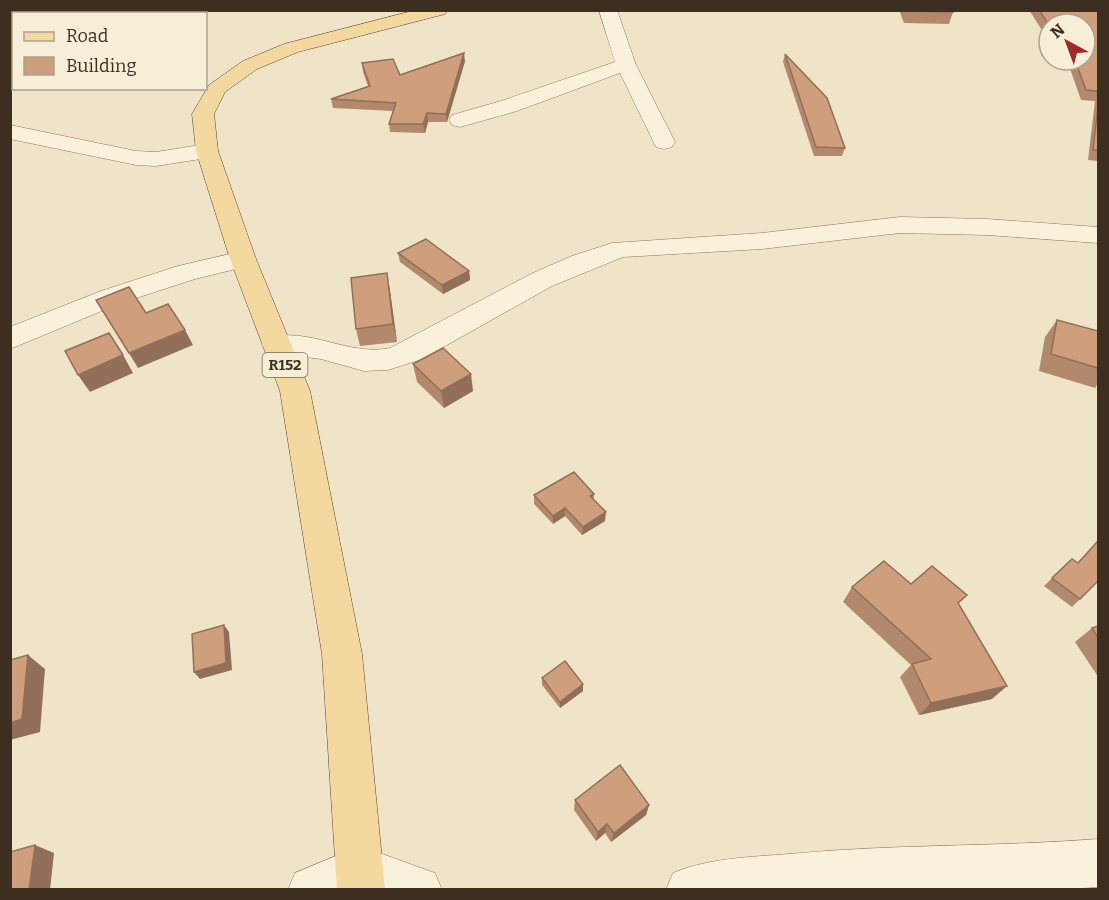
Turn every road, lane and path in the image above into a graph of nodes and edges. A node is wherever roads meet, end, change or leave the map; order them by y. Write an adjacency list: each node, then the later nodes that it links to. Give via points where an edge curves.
1 (439, 10): 7 (main road, R152, via 291,48 250,65 216,88 203,114)
2 (608, 10): 3 (street)
3 (626, 65): 4 (street); 6 (street)
4 (460, 120)
5 (10, 132): 7 (street, via 136,158)
6 (664, 142)
7 (207, 151): 9 (main road, R152)
8 (1098, 235): 11 (street, via 900,225 762,241 621,249 565,270 419,346 386,359 364,360 324,350)
9 (243, 259): 10 (street, via 111,297); 11 (main road, R152)
10 (10, 339)
11 (277, 345): 13 (main road, R152, via 295,391 342,654)
12 (1098, 863): 16 (street, via 867,871 742,881)
13 (360, 880): 14 (street); 15 (street)
14 (312, 890)
15 (418, 890)
16 (690, 890)

